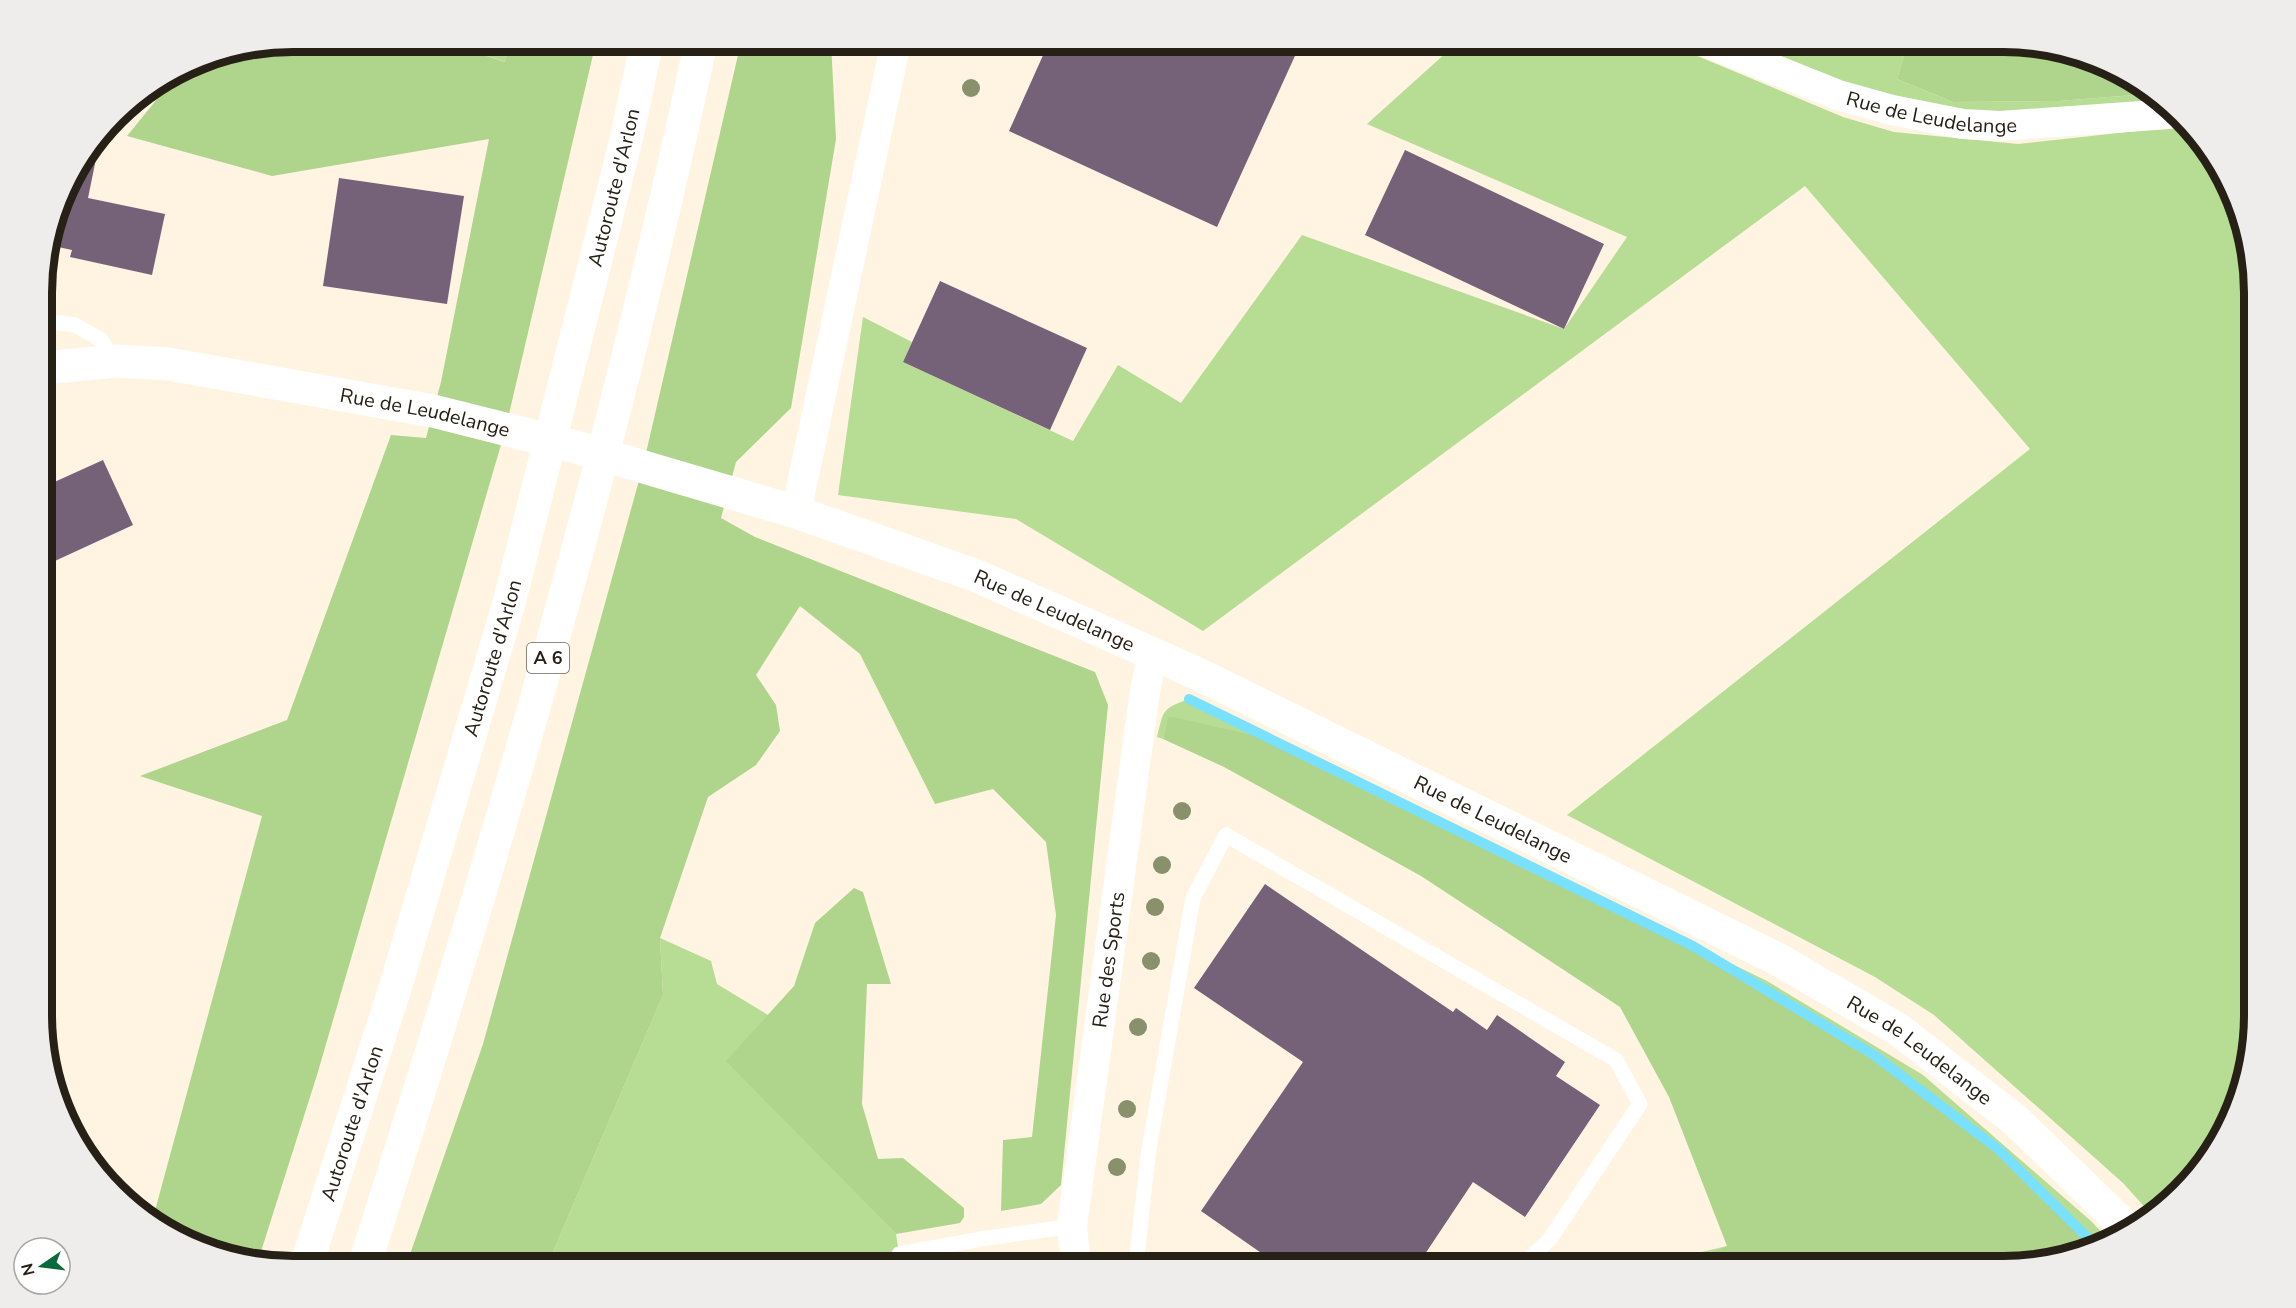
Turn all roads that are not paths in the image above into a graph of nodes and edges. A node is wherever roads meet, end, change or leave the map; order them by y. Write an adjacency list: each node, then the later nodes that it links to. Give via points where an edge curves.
1 (644, 52): 14 (main road, Autoroute d'Arlon / A 6, via 626,140 509,603 396,985)
2 (699, 52): 15 (main road, A 6, via 677,155 566,600 448,1003)
3 (894, 52): 9 (street)
4 (1731, 52): 5 (street, Rue de Leudelange, via 1838,95 1963,124 2000,126)
5 (2164, 114)
6 (52, 322): 7 (lane, via 75,325 101,340)
7 (115, 362): 8 (main road, Rue de Leudelange); 9 (main road, Rue de Leudelange, via 168,364 432,411 576,447)
8 (52, 367)
9 (796, 512): 10 (main road, Rue de Leudelange, via 977,576)
10 (1153, 653): 11 (main road, Rue de Leudelange, via 1779,960 1899,1030 2015,1120); 12 (street, Rue des Sports)
11 (2122, 1223)
12 (1072, 1226): 13 (lane); 16 (street, Rue des Sports)
13 (899, 1254)
14 (309, 1256)
15 (367, 1256)
16 (1075, 1256)
17 (1137, 1256): 18 (lane, via 1148,1155 1192,898 1226,835 1616,1060 1640,1104 1550,1239)
18 (1532, 1256)

